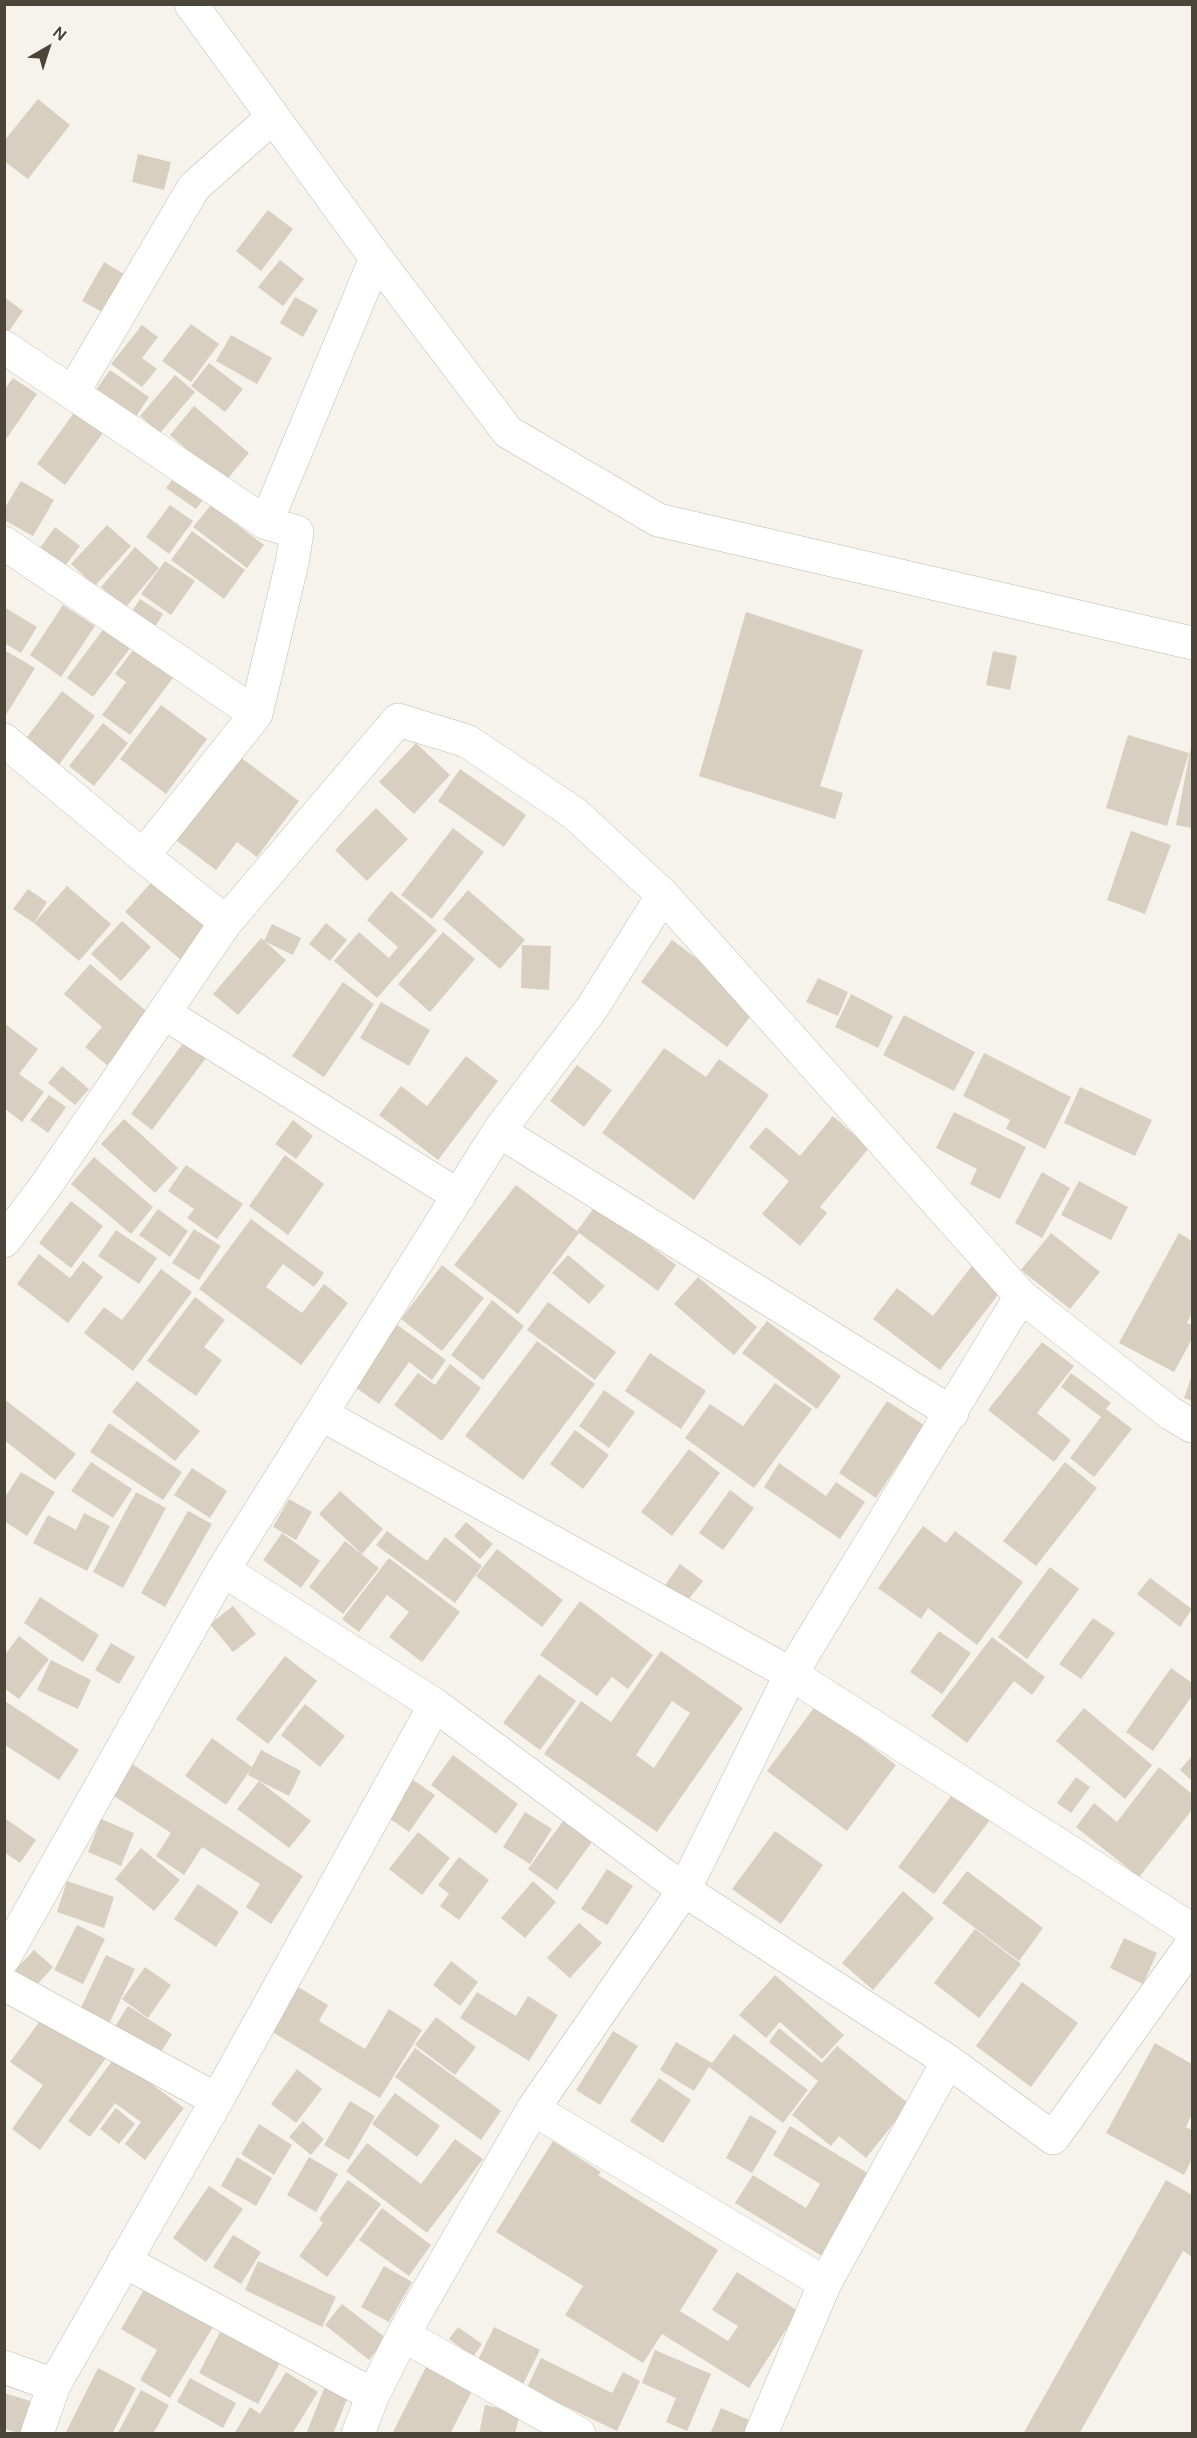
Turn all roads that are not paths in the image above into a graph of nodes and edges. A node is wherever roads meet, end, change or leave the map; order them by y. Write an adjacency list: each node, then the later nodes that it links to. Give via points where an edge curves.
1 (191, 4): 2 (street)
2 (273, 117): 3 (street); 5 (street, via 195,187)
3 (376, 258): 6 (street); 8 (street, via 508,432 658,520)
4 (4, 347): 5 (street)
5 (73, 392): 6 (street)
6 (266, 523): 9 (street, via 297,532)
7 (4, 543): 9 (street)
8 (1192, 643)
9 (256, 714): 11 (street)
10 (4, 740): 11 (street)
11 (143, 856): 13 (street)
12 (663, 895): 13 (street, via 573,813 467,741 398,720); 15 (street, via 592,1008); 18 (street)
13 (226, 922): 14 (street)
14 (164, 1013): 16 (street); 17 (street)
15 (499, 1131): 16 (street); 19 (street)
16 (459, 1196): 20 (street)
17 (4, 1240)
18 (1020, 1296): 19 (street); 21 (street)
19 (951, 1413): 23 (street)
20 (321, 1414): 22 (street); 23 (street)
21 (1192, 1426)
22 (223, 1570): 24 (street); 28 (street)
23 (791, 1674): 25 (street); 26 (street)
24 (435, 1705): 25 (street); 31 (street)
25 (684, 1890): 30 (street); 32 (street)
26 (1192, 1930)
27 (1192, 1944): 30 (street, via 1053,2138)
28 (4, 1958)
29 (4, 1984): 31 (street)
30 (948, 2061): 34 (street)
31 (217, 2100): 33 (street)
32 (533, 2109): 34 (street); 35 (street)
33 (124, 2261): 37 (street); 38 (street)
34 (825, 2283): 42 (street)
35 (403, 2335): 38 (street); 41 (street)
36 (4, 2367): 37 (street)
37 (54, 2385): 39 (street)
38 (373, 2395): 40 (street)
39 (37, 2433)
40 (358, 2433)
41 (579, 2433)
42 (761, 2433)

